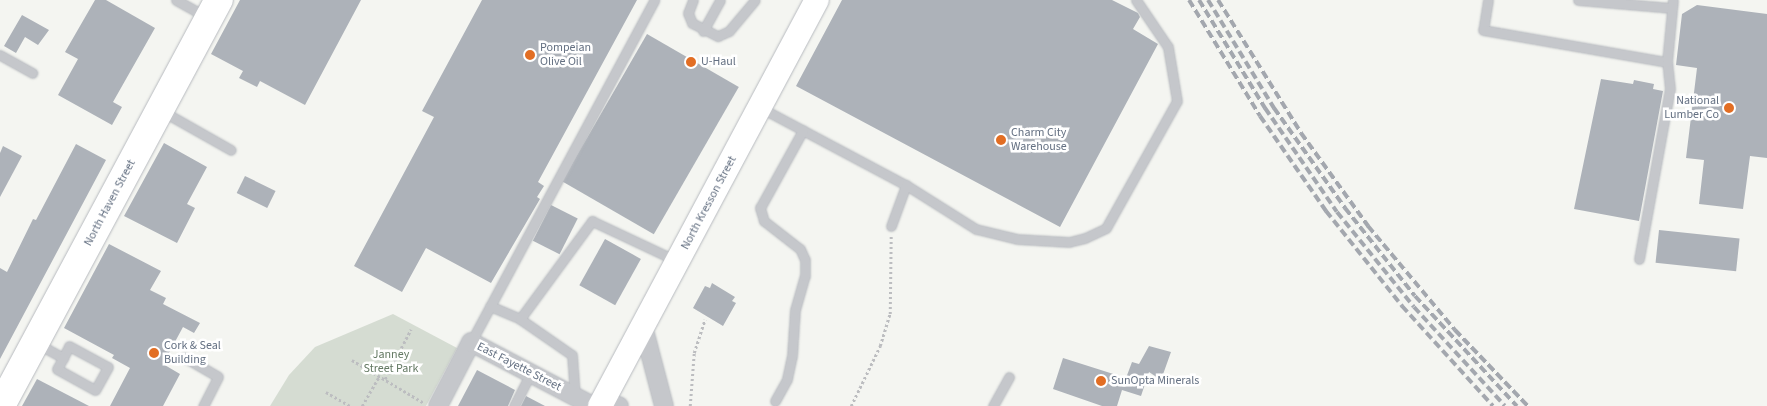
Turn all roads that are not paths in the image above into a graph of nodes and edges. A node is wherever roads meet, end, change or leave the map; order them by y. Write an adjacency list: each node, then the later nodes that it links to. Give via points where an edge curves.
1 (176, 0): 11 (lane)
2 (654, 0): 24 (lane)
3 (692, 0): 12 (lane, via 688,13 692,23)
4 (720, 0): 12 (lane)
5 (755, 0): 12 (lane, via 729,31 718,36)
6 (817, 0): 16 (street, North Kresson Street)
7 (1136, 0): 20 (lane, via 1168,47 1177,101 1106,228 1069,242 997,236 976,229)
8 (1488, 0): 14 (lane, via 1483,30)
9 (1578, 0): 10 (lane)
10 (1673, 4): 14 (lane)
11 (214, 9): 17 (main road, North Haven Street)
12 (703, 31)
13 (0, 55): 15 (lane)
14 (1667, 62): 22 (lane, via 1670,89)
15 (32, 73)
16 (760, 107): 18 (lane); 23 (street, North Kresson Street)
17 (160, 110): 19 (lane); 28 (main road, North Haven Street)
18 (803, 130): 20 (lane); 34 (lane, via 760,208 764,221 800,249 804,260 805,276 795,310 792,356 787,379)
19 (231, 150)
20 (906, 185): 21 (lane)
21 (891, 226)
22 (1639, 259)
23 (678, 261): 25 (lane, via 592,220); 26 (street, North Kresson Street)
24 (490, 306): 25 (lane); 27 (lane)
25 (520, 319): 33 (lane, via 572,355)
26 (643, 326): 40 (street, North Kresson Street); 43 (street)
27 (471, 342): 31 (street, East Fayette Street); 35 (street)
28 (35, 343): 30 (lane); 36 (main road, North Haven Street)
29 (184, 357): 37 (lane, via 218,377)
30 (63, 358): 30 (lane, via 69,346 108,367 95,390 57,369)
31 (531, 374): 33 (street, East Fayette Street); 38 (lane)
32 (1009, 377): 44 (lane)
33 (575, 396): 39 (street, East Fayette Street)
34 (775, 401)
35 (432, 405)
36 (1, 406)
37 (203, 406)
38 (514, 406)
39 (593, 406)
40 (600, 406)
41 (611, 406): 42 (street)
42 (618, 406)
43 (664, 406)
44 (994, 406)

